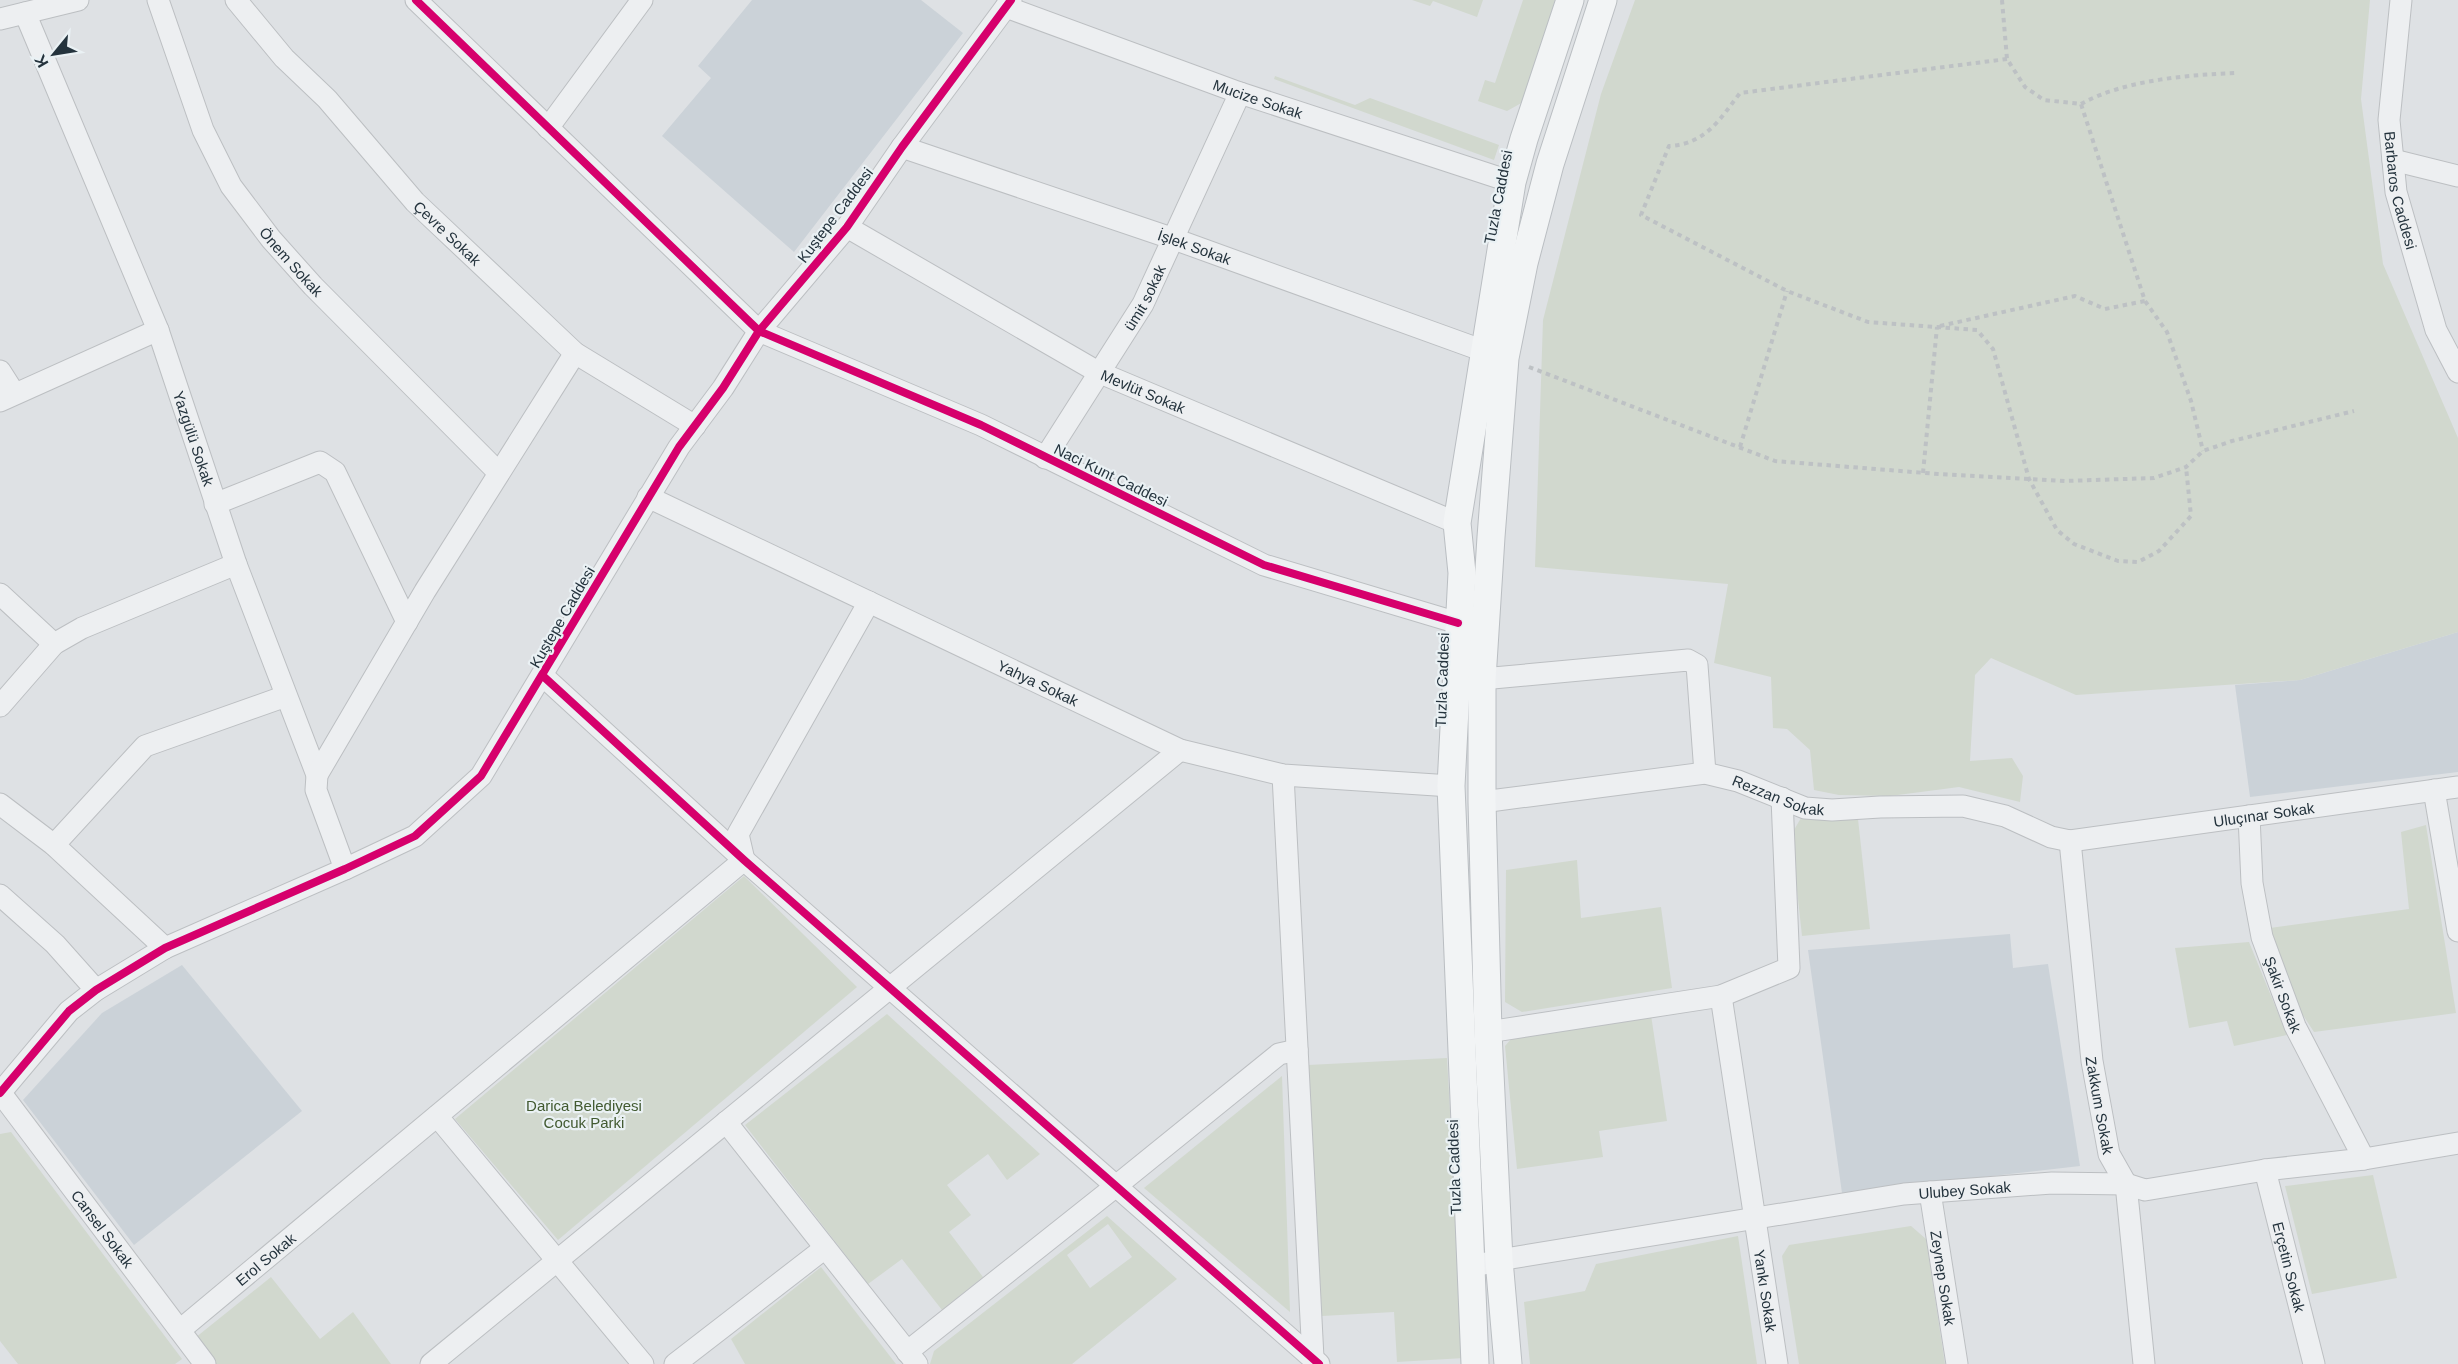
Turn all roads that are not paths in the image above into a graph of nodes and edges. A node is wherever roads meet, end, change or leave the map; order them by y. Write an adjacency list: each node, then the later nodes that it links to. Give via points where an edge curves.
1 (78, 0): 10 (street)
2 (158, 0): 31 (street, Önem Sokak, via 203,130 231,186 314,286)
3 (236, 0): 23 (street, Çevre Sokak, via 415,202)
4 (416, 0): 13 (street)
5 (642, 0): 13 (street)
6 (1570, 0): 17 (main road, Tuzla Caddesi)
7 (1603, 0): 24 (main road, Tuzla Caddesi)
8 (2401, 0): 15 (street, Barbaros Caddesi, via 2389,120)
9 (1008, 3): 12 (street, Mucize Sokak); 14 (street, Kuştepe Caddesi)
10 (25, 13): 11 (street); 20 (street, Yazgülü Sokak)
11 (0, 19)
12 (1240, 93): 17 (street, Mucize Sokak); 19 (street, ümit sokak)
13 (548, 128): 21 (street)
14 (902, 147): 18 (street, Kuştepe Caddesi); 19 (street, İşlek Sokak)
15 (2393, 160): 16 (street); 22 (street, Barbaros Caddesi, via 2396,192)
16 (2458, 176)
17 (1512, 182): 24 (main road, Tuzla Caddesi)
18 (847, 227): 21 (street, Kuştepe Caddesi); 26 (street, Mevlüt Sokak)
19 (1174, 239): 24 (street, İşlek Sokak); 26 (street, ümit sokak, via 1143,304)
20 (158, 330): 28 (street); 33 (street, Yazgülü Sokak)
21 (759, 331): 29 (street, Kuştepe Caddesi); 30 (street, Naci Kunt Caddesi, via 981,425)
22 (2449, 339): 27 (street, Barbaros Caddesi)
23 (575, 353): 29 (street, Çevre Sokak); 31 (street)
24 (1494, 354): 34 (main road, Tuzla Caddesi); 42 (main road, Tuzla Caddesi)
25 (0, 372): 28 (street)
26 (1098, 372): 30 (street, ümit sokak); 34 (street, Mevlüt Sokak)
27 (2458, 372)
28 (7, 397)
29 (695, 426): 32 (street, Kuştepe Caddesi)
30 (1045, 458): 39 (street, Naci Kunt Caddesi, via 1264,565)
31 (499, 473): 38 (street)
32 (648, 497): 37 (street, Yahya Sokak); 41 (street, Kuştepe Caddesi)
33 (215, 504): 35 (street, Yazgülü Sokak); 38 (street, via 320,462 335,472)
34 (1457, 523): 39 (main road, Tuzla Caddesi, via 1462,573)
35 (236, 564): 40 (street, via 82,628); 43 (street, Yazgülü Sokak)
36 (0, 594): 40 (street)
37 (869, 602): 45 (street, Yahya Sokak); 58 (street, via 738,834)
38 (407, 622): 47 (street)
39 (1458, 623): 49 (main road, Tuzla Caddesi)
40 (54, 644): 44 (street)
41 (543, 676): 58 (street); 59 (street, Kuştepe Caddesi, via 481,776 414,836)
42 (1482, 679): 46 (street, via 1688,660 1697,665); 53 (main road, Tuzla Caddesi)
43 (286, 696): 47 (street, Yazgülü Sokak); 57 (street, via 145,746)
44 (0, 706)
45 (1180, 750): 48 (street, Yahya Sokak); 63 (street)
46 (1705, 773): 52 (street, Rezzan Sokak); 53 (street, Rezzan Sokak)
47 (317, 775): 59 (street, Yazgülü Sokak, via 316,790)
48 (1283, 775): 49 (street, Yahya Sokak); 67 (street)
49 (1451, 786): 81 (main road, Tuzla Caddesi)
50 (2458, 787): 51 (street, Uluçınar Sokak)
51 (2434, 790): 55 (street, Uluçınar Sokak); 61 (street)
52 (1782, 798): 56 (street, Rezzan Sokak, via 1805,808 1832,810 1963,806 2005,816 2051,837); 65 (street, via 1789,968)
53 (1482, 802): 66 (main road, Tuzla Caddesi)
54 (0, 804): 57 (street)
55 (2249, 816): 56 (street, Uluçınar Sokak); 72 (street, Şakir Sokak, via 2252,883 2262,938 2295,1026)
56 (2070, 841): 74 (street, Zakkum Sokak, via 2092,1061 2109,1154)
57 (54, 845): 62 (street)
58 (744, 860): 63 (street); 69 (street, Erol Sokak)
59 (345, 869): 62 (street, Kuştepe Caddesi)
60 (0, 895): 64 (street, via 55,944)
61 (2458, 931)
62 (165, 948): 64 (street, Kuştepe Caddesi)
63 (890, 987): 70 (street); 75 (street)
64 (96, 990): 68 (street, Kuştepe Caddesi, via 69,1011)
65 (1720, 996): 66 (street); 77 (street, Yankı Sokak)
66 (1488, 1032): 80 (main road, Tuzla Caddesi)
67 (1297, 1050): 75 (street, via 1279,1054); 84 (street)
68 (0, 1092): 82 (street, Cansel Sokak)
69 (437, 1116): 79 (street); 82 (street, Erol Sokak)
70 (726, 1122): 78 (street); 79 (street)
71 (2458, 1143): 72 (street, Ulubey Sokak)
72 (2364, 1159): 73 (street, Ulubey Sokak)
73 (2265, 1170): 74 (street, Ulubey Sokak, via 2145,1190); 94 (street, Erçetin Sokak)
74 (2126, 1184): 76 (street, Ulubey Sokak, via 2052,1183); 93 (street, Zakkum Sokak)
75 (1116, 1186): 83 (street); 84 (street)
76 (1930, 1192): 77 (street, Ulubey Sokak); 92 (street, Zeynep Sokak)
77 (1754, 1218): 80 (street, Ulubey Sokak); 91 (street, Yankı Sokak)
78 (825, 1248): 83 (street); 88 (street)
79 (557, 1260): 86 (street); 87 (street)
80 (1499, 1260): 81 (street, Ulubey Sokak); 90 (main road, Tuzla Caddesi)
81 (1471, 1267): 89 (main road, Tuzla Caddesi)
82 (180, 1330): 85 (street, Cansel Sokak)
83 (912, 1358)
84 (1316, 1361)
85 (205, 1364)
86 (431, 1364)
87 (643, 1364)
88 (675, 1364)
89 (1475, 1364)
90 (1508, 1364)
91 (1777, 1364)
92 (1957, 1364)
93 (2144, 1364)
94 (2314, 1364)

